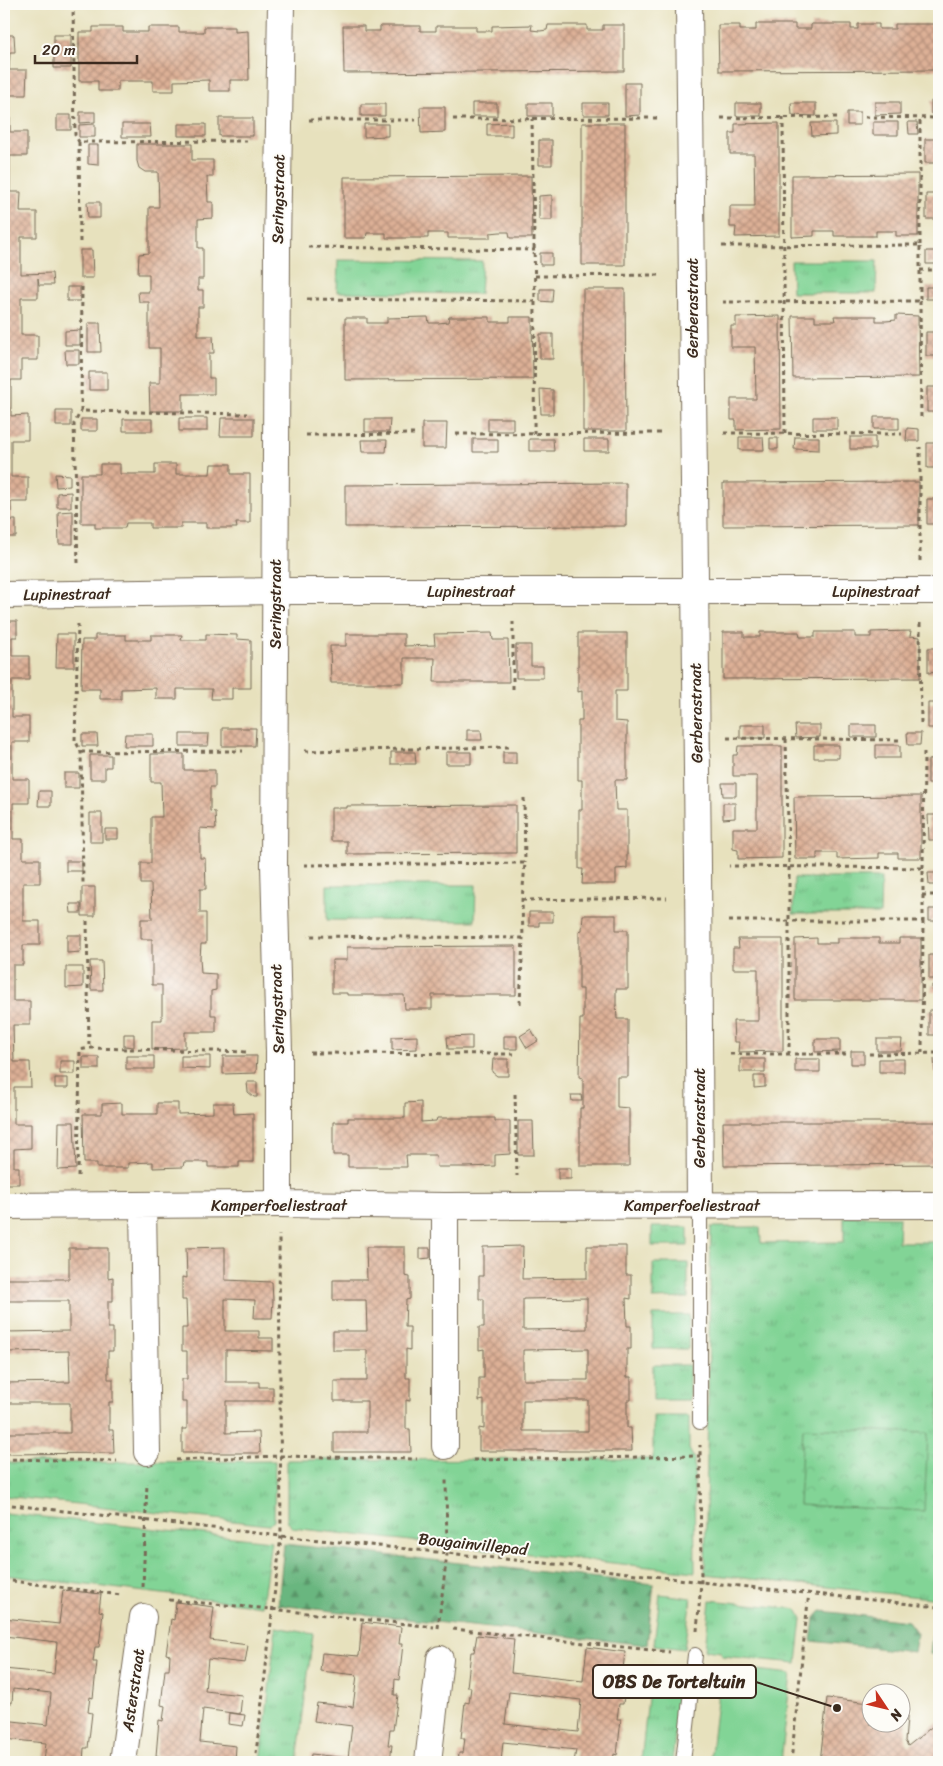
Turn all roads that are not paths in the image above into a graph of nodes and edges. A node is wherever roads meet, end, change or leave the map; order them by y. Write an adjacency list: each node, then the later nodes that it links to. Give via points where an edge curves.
1 (281, 4): 3 (street, Seringstraat)
2 (689, 4): 4 (street, Gerberastraat)
3 (274, 591): 4 (street, Lupinestraat); 6 (street, Lupinestraat); 7 (street, Seringstraat)
4 (695, 591): 5 (street, Lupinestraat); 8 (street, Gerberastraat)
5 (939, 591)
6 (4, 595)
7 (279, 1204): 11 (street, Kamperfoeliestraat); 12 (street, Kamperfoeliestraat)
8 (700, 1205): 9 (street, Kamperfoeliestraat); 12 (street, Kamperfoeliestraat); 13 (lane, Gerberastraat)
9 (939, 1205)
10 (4, 1206): 11 (street, Kamperfoeliestraat)
11 (143, 1206): 15 (street)
12 (445, 1206): 14 (street)
13 (700, 1422)
14 (445, 1453)
15 (148, 1457)
16 (143, 1607): 19 (street, Asterstraat)
17 (695, 1655): 21 (lane)
18 (440, 1659): 20 (street)
19 (123, 1762)
20 (428, 1762)
21 (684, 1762)

